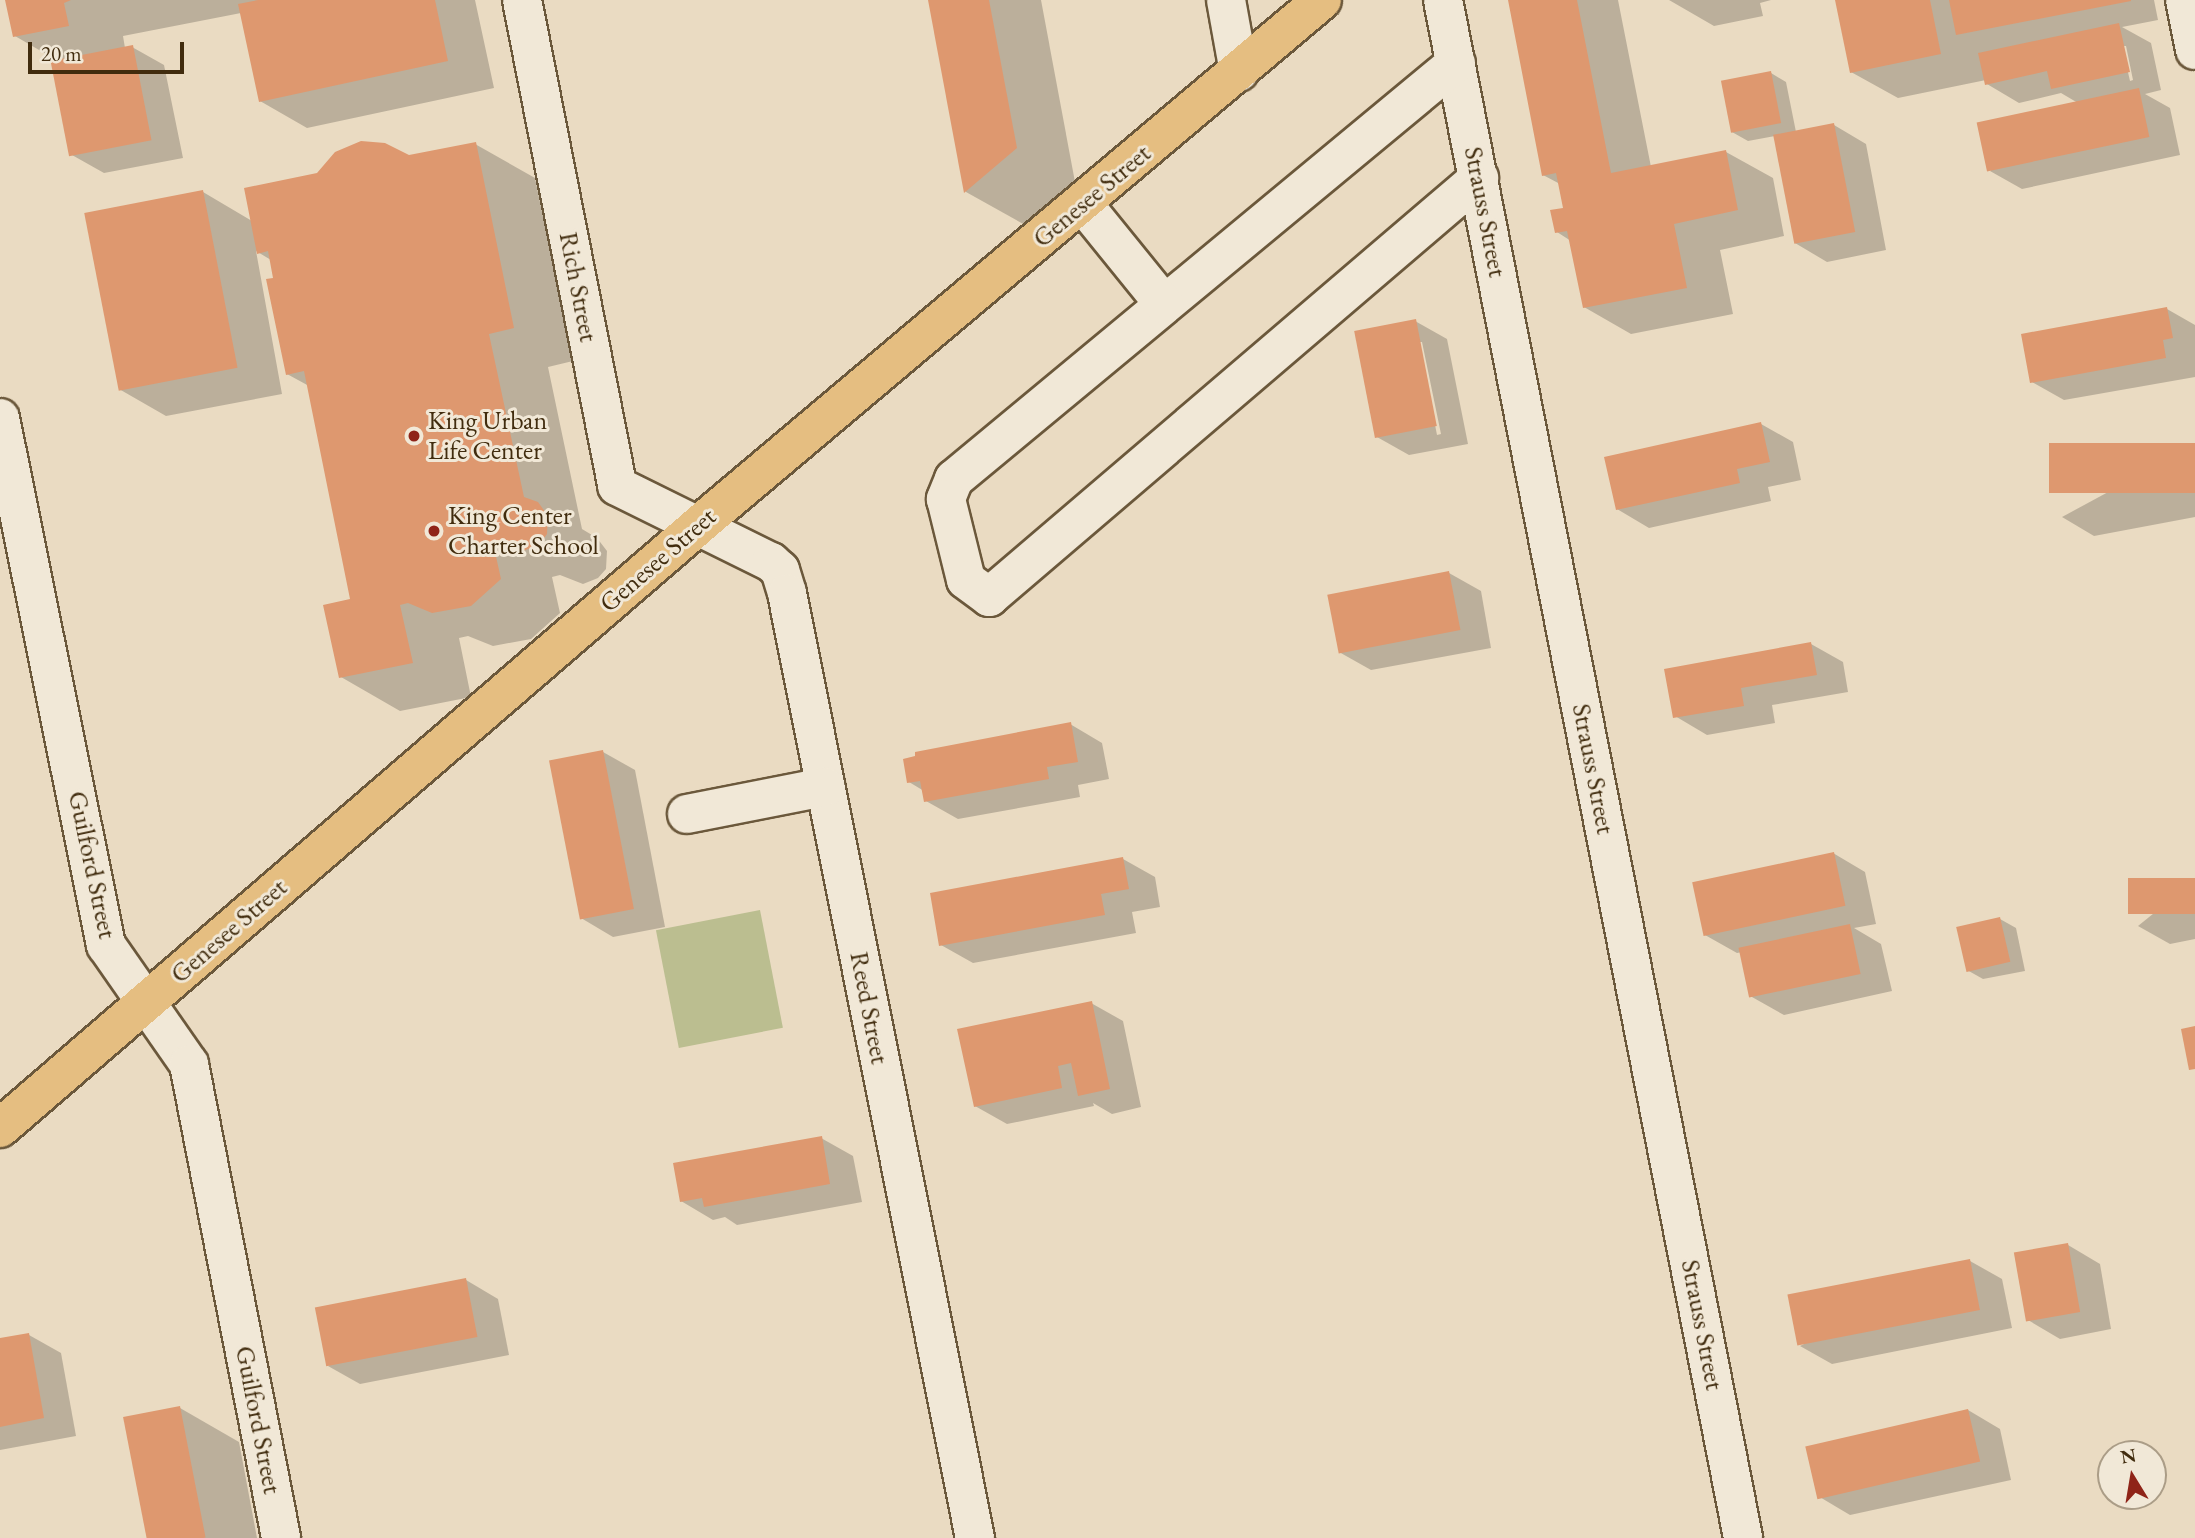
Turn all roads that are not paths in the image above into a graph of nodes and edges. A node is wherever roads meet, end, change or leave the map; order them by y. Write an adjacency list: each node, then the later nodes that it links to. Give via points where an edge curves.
1 (522, 0): 13 (street, Rich Street, via 617,486)
2 (1226, 0): 8 (street)
3 (1322, 0): 8 (main road, Genesee Street)
4 (1443, 0): 7 (street, Strauss Street)
5 (2185, 0): 6 (street)
6 (2195, 50)
7 (1456, 64): 9 (street, Strauss Street); 11 (street)
8 (1239, 72): 10 (main road, Genesee Street)
9 (1479, 178): 11 (street, via 989,597 966,580 946,499 954,479); 20 (street, Strauss Street)
10 (1083, 204): 11 (street); 13 (main road, Genesee Street)
11 (1164, 304)
12 (0, 418): 16 (street, Guilford Street, via 106,945)
13 (698, 526): 14 (street, Reed Street, via 780,570); 16 (main road, Genesee Street)
14 (825, 787): 15 (street); 19 (street, Reed Street)
15 (687, 814)
16 (146, 1003): 17 (main road, Genesee Street); 18 (street, Guilford Street, via 189,1064)
17 (0, 1128)
18 (281, 1538)
19 (975, 1538)
20 (1743, 1538)

